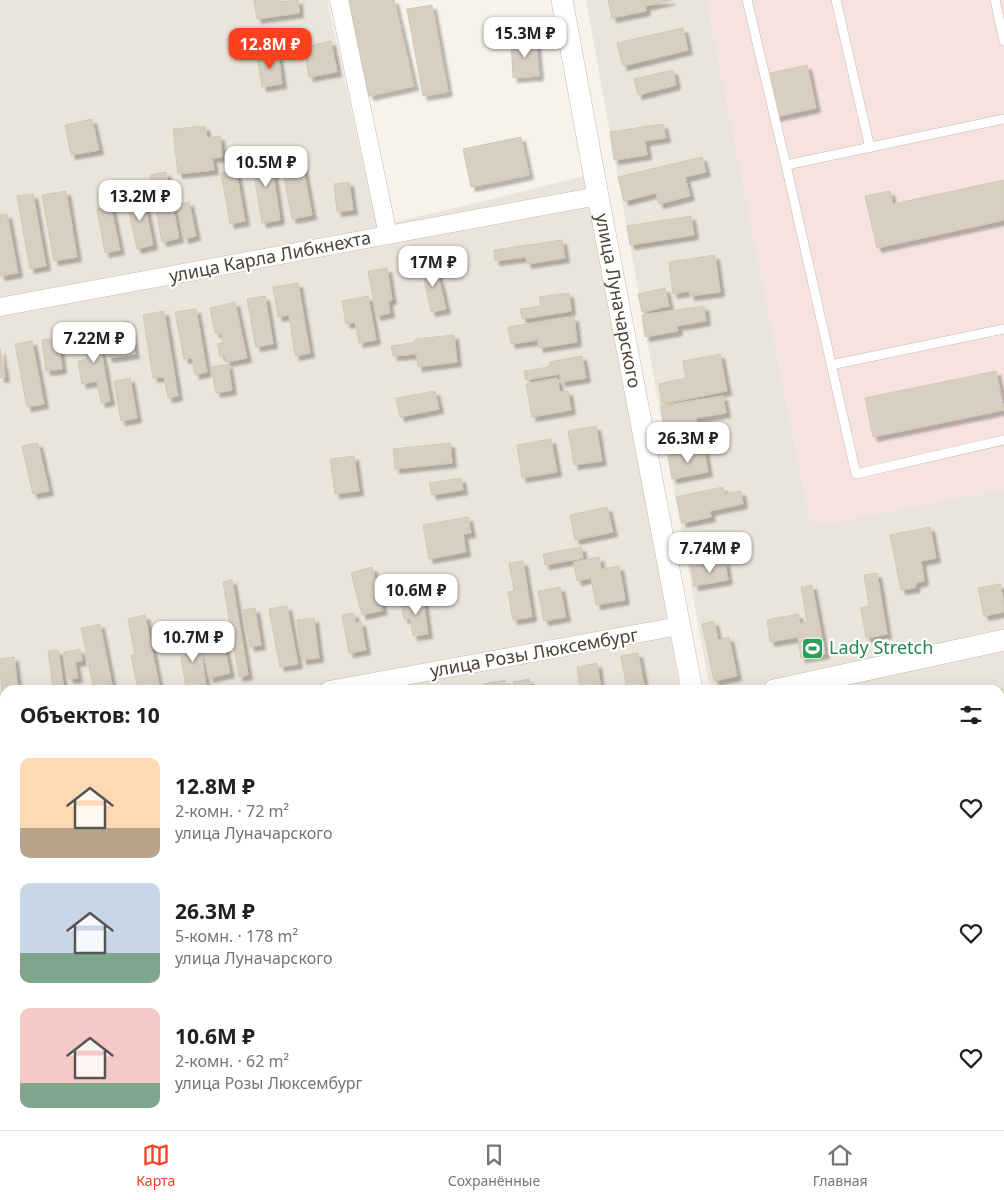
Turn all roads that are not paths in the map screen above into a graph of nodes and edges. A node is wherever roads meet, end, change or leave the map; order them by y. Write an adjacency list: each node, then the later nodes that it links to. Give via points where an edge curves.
1 (339, 0): 11 (street)
2 (562, 0): 10 (street, улица Луначарского)
3 (747, 0): 9 (lane)
4 (836, 0): 8 (lane)
5 (995, 0): 6 (lane)
6 (1004, 41)
7 (1004, 119): 8 (lane)
8 (870, 148): 9 (lane)
9 (786, 166): 14 (lane)
10 (598, 196): 11 (street, улица Карла Либкнехта); 16 (street, улица Луначарского)
11 (388, 235): 12 (street, улица Карла Либкнехта)
12 (0, 307)
13 (1004, 329): 14 (lane)
14 (831, 365): 15 (lane, via 856,474)
15 (1004, 440)
16 (679, 626): 18 (street, улица Розы Люксембург); 19 (street, улица Луначарского)
17 (1004, 640): 20 (street)
18 (357, 685)
19 (691, 685)
20 (797, 685)

